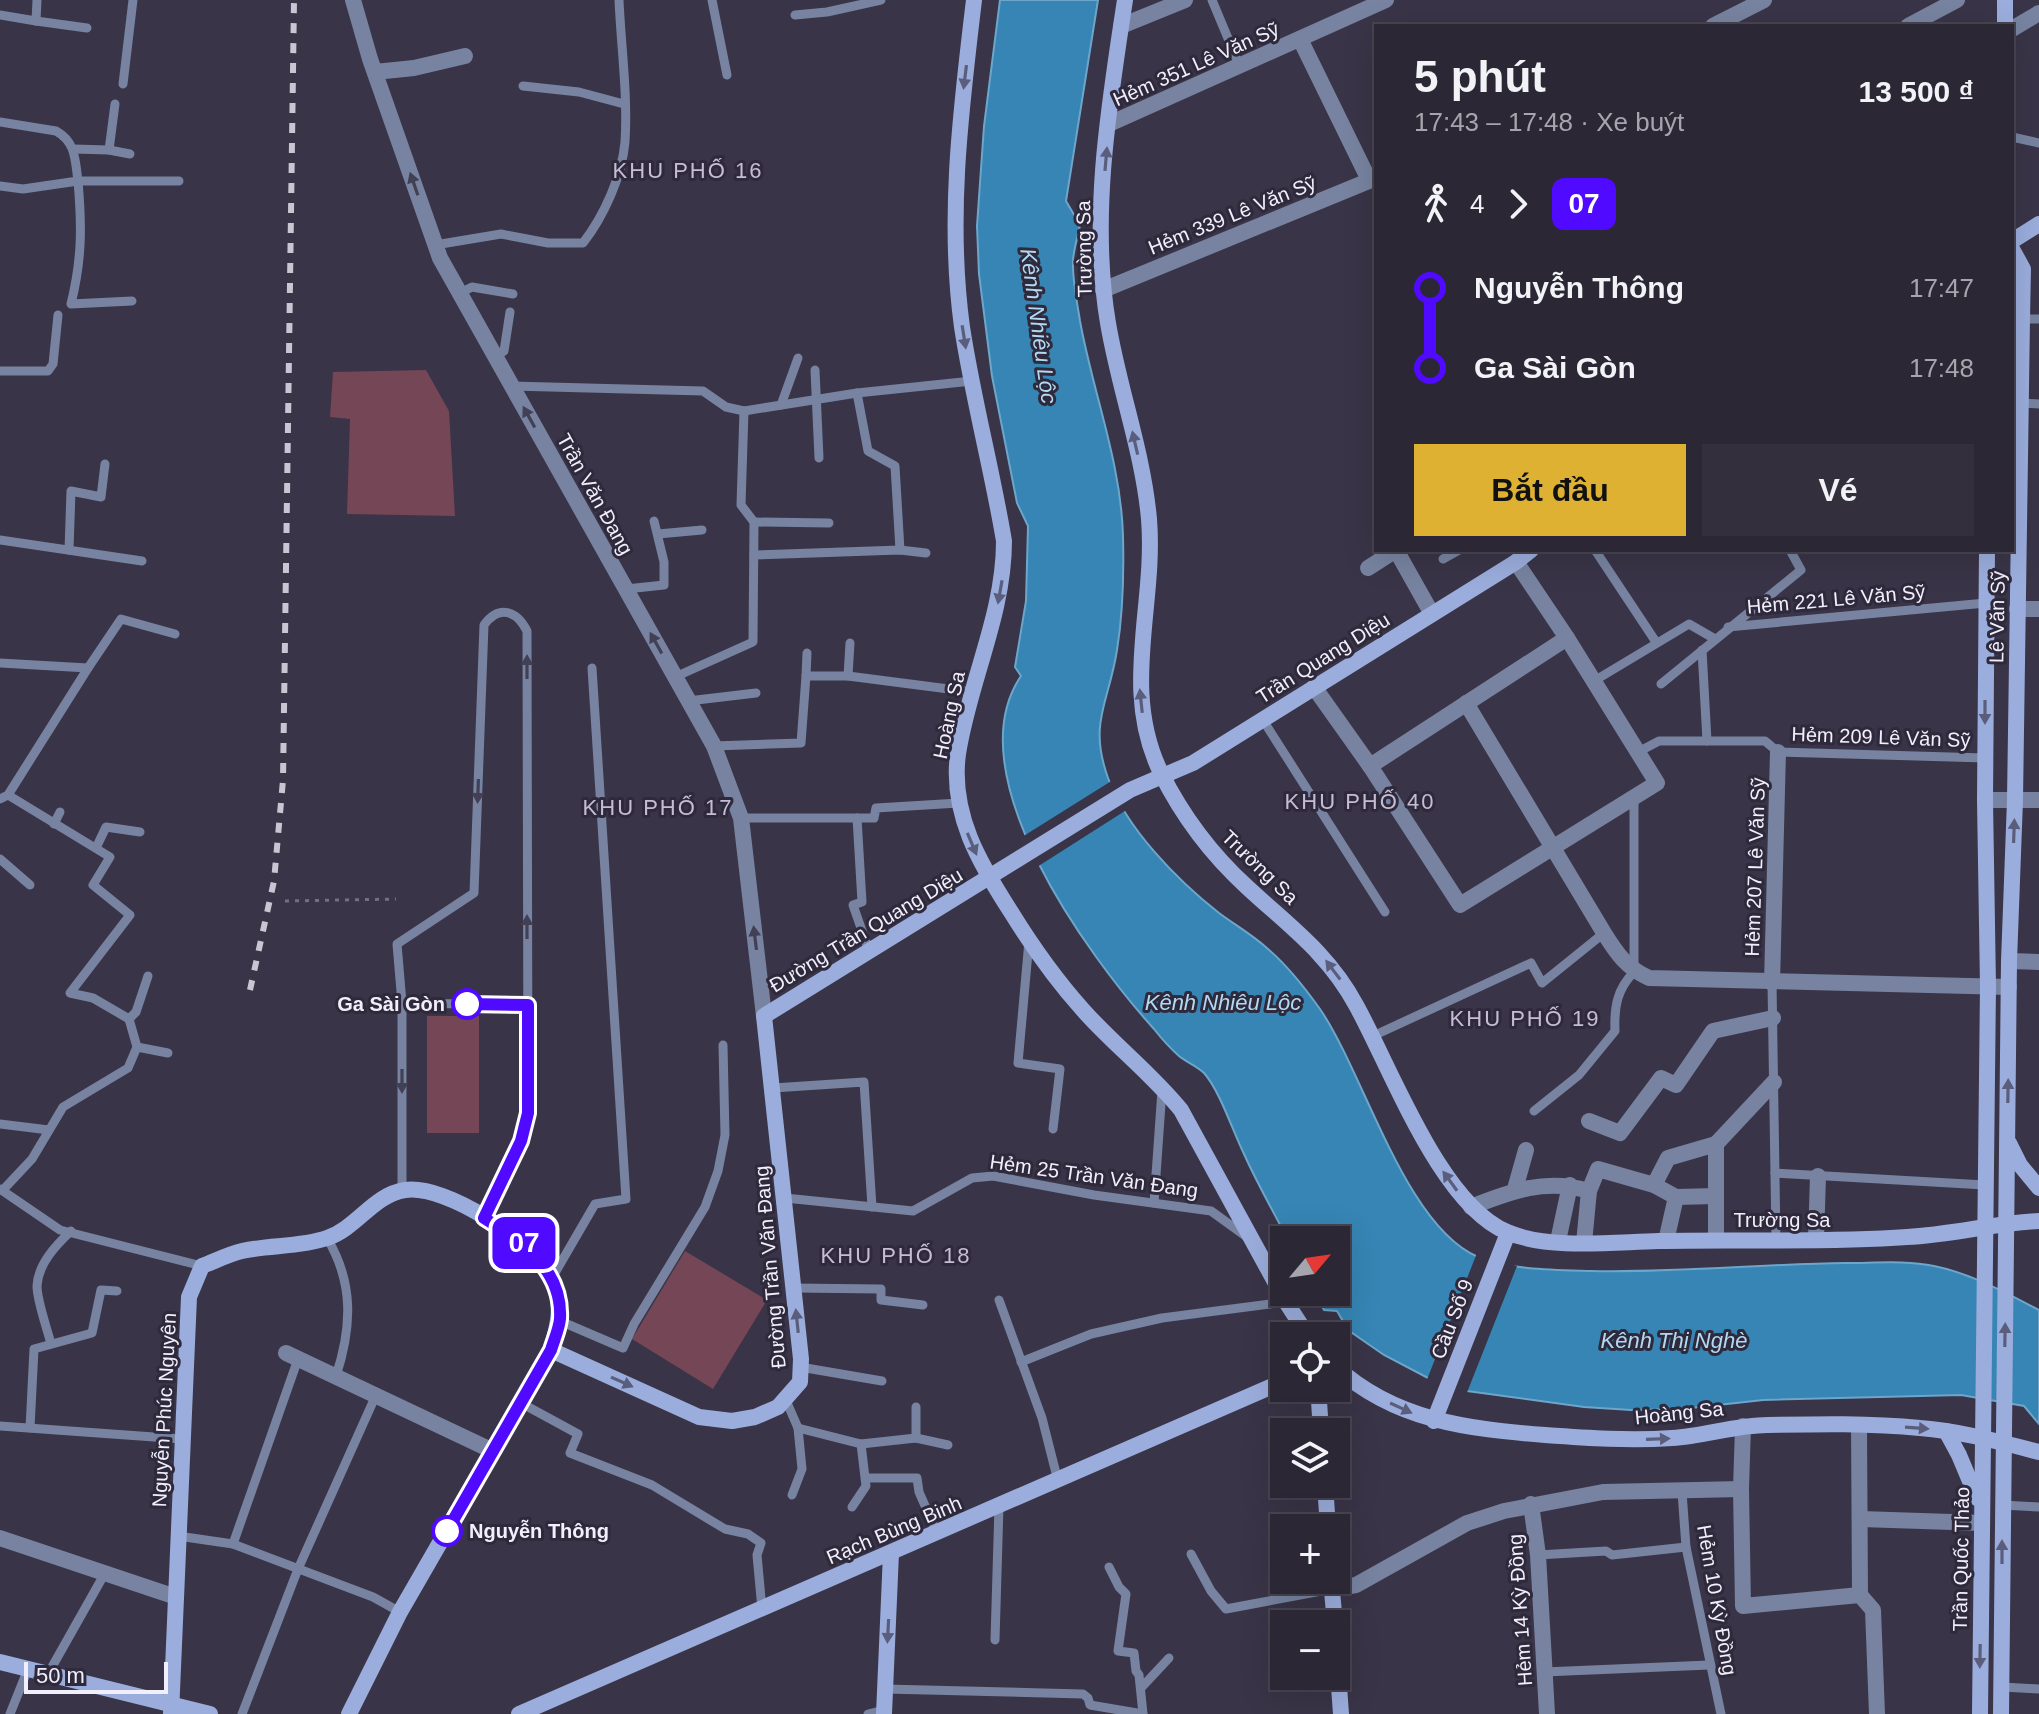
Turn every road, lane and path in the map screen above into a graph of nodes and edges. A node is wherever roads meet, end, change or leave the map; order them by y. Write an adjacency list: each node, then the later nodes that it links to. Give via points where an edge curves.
1 (37, 0): 18 (lane)
2 (133, 0): 30 (lane)
3 (353, 0): 28 (street, Trần Văn Ðang)
4 (619, 0): 33 (lane)
5 (712, 0): 29 (lane)
6 (881, 0): 17 (lane)
7 (974, 0): 60 (street, Hoàng Sa, one-way to 60, via 959,126 956,226 962,325)
8 (1125, 0): 22 (street, Trường Sa)
9 (1185, 0): 22 (street)
10 (1212, 0): 27 (lane)
11 (1386, 0): 25 (street, Hẻm 351 Lê Văn Sỹ)
12 (1764, 0): 19 (street)
13 (1957, 0): 20 (street)
14 (2005, 0): 21 (street)
15 (2039, 13): 24 (street)
16 (0, 15): 18 (lane)
17 (795, 15)
18 (36, 21): 23 (lane)
19 (1717, 24)
20 (1912, 24)
21 (2005, 24)
22 (1121, 26): 35 (street, Trường Sa)
23 (87, 28)
24 (2014, 28)
25 (1300, 39): 27 (street, Hẻm 351 Lê Văn Sỹ); 41 (street)
26 (465, 56): 28 (street)
27 (1240, 67): 35 (street, Hẻm 351 Lê Văn Sỹ)
28 (375, 72): 47 (street, Trần Văn Ðang, one-way to 28)
29 (727, 75)
30 (123, 84)
31 (523, 86): 33 (lane)
32 (115, 104): 39 (lane)
33 (624, 104): 47 (lane, via 625,143 609,199 583,243 501,234)
34 (0, 122): 38 (lane, via 56,131)
35 (1109, 124): 49 (street, Trường Sa, one-way to 35, via 1101,227)
36 (2014, 137): 37 (lane)
37 (2039, 143)
38 (73, 149): 39 (lane); 42 (lane)
39 (109, 150): 40 (lane)
40 (130, 154)
41 (1373, 179): 49 (street, Hẻm 339 Lê Văn Sỹ)
42 (78, 181): 43 (lane); 44 (lane, via 23,189); 52 (lane, via 82,234 71,304)
43 (179, 181)
44 (0, 186)
45 (2039, 224): 46 (street)
46 (2014, 240)
47 (435, 245): 50 (street, Trần Văn Ðang)
48 (2014, 253): 55 (street, Lê Văn Sỹ, via 2023,269)
49 (1103, 290): 124 (street, Trường Sa, one-way to 49, via 1153,754 1139,671 1150,554 1145,487)
50 (460, 293): 51 (lane, via 472,287); 56 (street, Trần Văn Ðang)
51 (513, 294)
52 (132, 301)
53 (510, 312): 56 (lane, via 504,351)
54 (58, 315): 59 (lane, via 48,371)
55 (2031, 319): 64 (street, Lê Văn Sỹ)
56 (495, 357): 61 (street, Trần Văn Ðang)
57 (798, 358): 66 (lane)
58 (815, 370): 63 (lane)
59 (0, 371)
60 (972, 381): 62 (lane); 113 (street, Hoàng Sa, one-way to 113, via 1004,541 999,597)
61 (511, 386): 67 (lane, via 703,391 726,407); 91 (street, Trần Văn Ðang, one-way to 61)
62 (857, 393): 63 (lane); 77 (lane, via 868,451 895,466)
63 (817, 399): 66 (lane); 68 (lane)
64 (2021, 403): 65 (lane); 93 (street, Lê Văn Sỹ)
65 (2039, 404)
66 (781, 405): 67 (lane)
67 (744, 411): 71 (lane, via 741,505)
68 (819, 458)
69 (105, 464): 76 (lane, via 101,497 71,491)
70 (654, 521): 74 (lane)
71 (754, 522): 72 (lane); 86 (lane)
72 (829, 523)
73 (702, 530): 74 (lane)
74 (658, 534): 91 (lane, via 664,585)
75 (0, 540): 76 (lane)
76 (69, 550): 88 (lane)
77 (900, 550): 85 (lane); 86 (lane)
78 (1393, 552): 90 (street)
79 (1397, 552): 95 (street)
80 (1455, 552): 87 (lane)
81 (1528, 552): 89 (street, Trần Quang Diệu)
82 (1596, 552): 100 (lane)
83 (1791, 552): 96 (lane, via 1801,570)
84 (1987, 552): 92 (street, Lê Văn Sỹ)
85 (926, 553)
86 (754, 555): 109 (lane, via 753,642)
87 (1443, 559)
88 (142, 561)
89 (1516, 562): 95 (street, Trần Quang Diệu); 98 (street)
90 (1368, 568)
91 (626, 589): 109 (street, Trần Văn Ðang, one-way to 91)
92 (1986, 603): 96 (lane, Hẻm 221 Lê Văn Sỹ); 122 (street, Lê Văn Sỹ, one-way to 122)
93 (2017, 609): 94 (street); 128 (street, Lê Văn Sỹ)
94 (2039, 609)
95 (1432, 614): 112 (street, Trần Quang Diệu)
96 (1728, 627): 99 (lane, Hẻm 221 Lê Văn Sỹ)
97 (175, 634): 105 (lane, via 121,619)
98 (1567, 638): 110 (street); 116 (street)
99 (1715, 639): 100 (lane, via 1689,624); 102 (lane, Hẻm 221 Lê Văn Sỹ)
100 (1656, 642): 110 (lane)
101 (850, 643): 108 (lane)
102 (1702, 650): 111 (lane, Hẻm 221 Lê Văn Sỹ); 118 (lane)
103 (807, 653): 107 (lane)
104 (0, 663): 105 (lane)
105 (88, 668): 125 (lane)
106 (592, 668): 206 (lane, via 626,1199 595,1204)
107 (806, 676): 108 (lane); 119 (lane, via 801,743)
108 (848, 676): 113 (lane)
109 (675, 677): 115 (street, Trần Văn Ðang)
110 (1594, 681): 120 (street)
111 (1661, 684)
112 (1314, 687): 117 (street, Trần Quang Diệu); 123 (street)
113 (972, 692): 130 (street, Hoàng Sa, via 958,758)
114 (756, 693): 115 (lane)
115 (688, 701): 119 (street, Trần Văn Ðang)
116 (1466, 703): 123 (street); 136 (street)
117 (1263, 720): 124 (street, Trần Quang Diệu); 143 (lane)
118 (1707, 741): 120 (lane, Hẻm 209 Lê Văn Sỹ, via 1659,741); 121 (lane, Hẻm 209 Lê Văn Sỹ, via 1765,741)
119 (714, 746): 132 (street, Trần Văn Ðang)
120 (1638, 752): 126 (street, via 1657,783)
121 (1778, 752): 122 (lane, Hẻm 209 Lê Văn Sỹ); 151 (street, Hẻm 207 Lê Văn Sỹ)
122 (1985, 758): 127 (street, Lê Văn Sỹ)
123 (1370, 766): 136 (street, via 1460,905)
124 (1163, 776): 139 (street, Trần Quang Diệu, via 1130,790); 159 (street, Trường Sa, one-way to 124, via 1335,970 1226,867)
125 (4, 797): 134 (lane)
126 (1634, 797): 136 (street); 149 (lane)
127 (1985, 800): 128 (street); 152 (street, Lê Văn Sỹ)
128 (2015, 800): 129 (street); 147 (street, Lê Văn Sỹ, one-way to 128)
129 (2039, 800)
130 (959, 803): 133 (lane, via 876,808 874,818); 139 (street, Hoàng Sa, one-way to 139)
131 (60, 812): 134 (lane)
132 (741, 818): 133 (lane); 156 (street, Trần Văn Ðang, one-way to 132)
133 (857, 818): 146 (lane, via 862,902 853,905)
134 (54, 824): 137 (lane)
135 (140, 832): 137 (lane, via 106,827)
136 (1553, 847): 144 (street)
137 (96, 848): 158 (lane, via 110,857 93,885 130,915 70,993 93,998)
138 (0, 859): 140 (lane)
139 (989, 878): 145 (street, Hoàng Sa); 146 (street, Đường Trần Quang Diệu)
140 (30, 885)
141 (396, 899): 142 (path)
142 (285, 901)
143 (1385, 912)
144 (1604, 933): 149 (street); 159 (lane, via 1542,983 1531,963)
145 (1029, 941): 164 (street, Hoàng Sa, via 1083,1010); 169 (lane, via 1018,1063 1060,1069)
146 (869, 951): 156 (street, Đường Trần Quang Diệu)
147 (2009, 961): 148 (street); 153 (street, Lê Văn Sỹ)
148 (2039, 962)
149 (1634, 972): 151 (street, Hẻm 207 Lê Văn Sỹ, via 1649,978); 166 (lane, via 1623,983 1614,1007 1615,1031 1579,1075)
150 (148, 976): 158 (lane)
151 (1772, 983): 152 (street, Hẻm 207 Lê Văn Sỹ); 157 (lane)
152 (1988, 986): 153 (street); 178 (street, Lê Văn Sỹ)
153 (2009, 987): 171 (street, Lê Văn Sỹ, one-way to 153)
154 (402, 1003): 155 (lane); 155 (lane, one-way to 154, via 527,631 513,613 502,611 484,625 474,893 397,944); 182 (lane, one-way to 182)
155 (528, 1005): 190 (lane, via 528,1113 521,1141)
156 (764, 1016): 165 (street, Đường Trần Văn Đang)
157 (1773, 1018): 163 (lane); 167 (street, via 1713,1031 1676,1085 1661,1078 1620,1133)
158 (129, 1019): 161 (lane)
159 (1373, 1036): 189 (street, Trường Sa, one-way to 159, via 1440,1167)
160 (723, 1045): 212 (lane, via 725,1135 718,1171 705,1207 623,1348)
161 (137, 1047): 162 (lane); 170 (lane, via 128,1068 63,1107)
162 (168, 1053)
163 (1774, 1082): 172 (street); 174 (lane)
164 (1163, 1087): 187 (lane); 202 (street, Hoàng Sa, via 1198,1138)
165 (773, 1088): 186 (street, Đường Trần Văn Đang); 188 (lane, via 864,1082)
166 (1534, 1111)
167 (1589, 1121)
168 (0, 1124): 170 (lane)
169 (1053, 1129)
170 (49, 1130): 181 (lane, via 32,1159)
171 (2008, 1140): 179 (street); 192 (street, Lê Văn Sỹ)
172 (1716, 1144): 177 (street, via 1668,1158); 184 (street)
173 (1526, 1150): 180 (street)
174 (1775, 1173): 175 (lane); 198 (lane)
175 (1818, 1176): 178 (lane); 199 (street)
176 (1570, 1185): 180 (street); 183 (street); 200 (street)
177 (1654, 1185): 183 (street, via 1598,1169); 185 (street)
178 (1985, 1185): 193 (street, Lê Văn Sỹ)
179 (2039, 1188)
180 (1515, 1189): 189 (street)
181 (1, 1190): 194 (lane, via 60,1230)
182 (402, 1191): 190 (street, via 431,1192); 196 (street, via 377,1201)
183 (1589, 1191): 203 (street)
184 (1716, 1196): 185 (street); 197 (street)
185 (1676, 1197): 201 (street)
186 (785, 1198): 188 (lane, Hẻm 25 Trần Văn Đang); 207 (street, Đường Trần Văn Đang)
187 (1154, 1203): 188 (lane, Hẻm 25 Trần Văn Đang, via 993,1176 972,1178 913,1211); 202 (lane, Hẻm 25 Trần Văn Đang, via 1211,1211)
188 (872, 1207)
189 (1471, 1207): 195 (street, Trường Sa)
190 (484, 1218): 206 (street, via 524,1243)
191 (2039, 1221): 192 (street)
192 (2007, 1225): 193 (street, Trường Sa); 227 (street, Lê Văn Sỹ, one-way to 192)
193 (1984, 1229): 199 (street, Trường Sa); 225 (street, Lê Văn Sỹ)
194 (71, 1231): 204 (lane); 213 (lane, via 43,1266 37,1286)
195 (1508, 1233): 200 (street, Trường Sa); 228 (street, Cầu Số 9)
196 (327, 1238): 204 (street, via 241,1251); 218 (lane, via 342,1265 348,1292)
197 (1716, 1240): 198 (street, Trường Sa); 201 (street, Trường Sa)
198 (1776, 1240): 199 (street, Trường Sa)
199 (1816, 1240)
200 (1558, 1241): 203 (street, Trường Sa)
201 (1666, 1241): 203 (street, Trường Sa)
202 (1253, 1242): 205 (street, Hoàng Sa)
203 (1584, 1243)
204 (202, 1266): 237 (street, Nguyễn Phúc Nguyên, via 189,1297)
205 (1270, 1273)
206 (552, 1278): 212 (street)
207 (794, 1288): 211 (lane, via 881,1289 881,1300); 217 (street, Đường Trần Văn Đang, one-way to 207)
208 (117, 1291): 213 (lane, via 101,1290 92,1333)
209 (999, 1300): 216 (lane)
210 (1270, 1304): 216 (lane, via 1162,1318 1091,1334)
211 (923, 1305)
212 (560, 1321): 214 (street)
213 (51, 1344): 232 (lane, via 34,1349)
214 (551, 1350): 223 (street, one-way to 223, via 699,1417 755,1417); 224 (street)
215 (292, 1356): 218 (street); 258 (lane)
216 (1021, 1362): 244 (lane)
217 (800, 1367): 220 (lane); 223 (street, Đường Trần Văn Đang, via 800,1382)
218 (336, 1376): 222 (street)
219 (1350, 1377): 228 (street, Hoàng Sa, one-way to 228, via 1405,1411)
220 (882, 1381)
221 (1270, 1387): 244 (street, Rạch Bùng Binh)
222 (376, 1395): 241 (street); 264 (lane)
223 (785, 1398): 233 (lane)
224 (521, 1403): 241 (street); 270 (lane, via 578,1434 570,1453 652,1485 725,1529 761,1543 757,1555)
225 (1982, 1404): 236 (street, Trần Quốc Thảo)
226 (916, 1407): 235 (lane)
227 (2004, 1409): 238 (street, Trần Quốc Thảo)
228 (1434, 1421): 231 (street, Hoàng Sa, one-way to 231, via 1611,1439 1677,1438)
229 (1859, 1425): 231 (street, Hoàng Sa); 234 (street, Hoàng Sa, one-way to 234); 254 (street)
230 (0, 1426): 232 (lane)
231 (1743, 1426): 245 (street)
232 (30, 1428): 237 (lane)
233 (798, 1428): 239 (lane); 247 (lane, via 802,1469)
234 (1946, 1431): 236 (street, Hoàng Sa); 253 (street)
235 (916, 1438): 239 (lane); 240 (lane)
236 (1982, 1438): 238 (street, Hoàng Sa); 253 (street, Trần Quốc Thảo)
237 (182, 1439): 256 (street, Nguyễn Phúc Nguyên)
238 (2003, 1443): 242 (street, Hoàng Sa); 249 (street, Trần Quốc Thảo)
239 (861, 1444): 243 (lane)
240 (948, 1445)
241 (493, 1451): 271 (street)
242 (2039, 1452)
243 (867, 1478): 251 (lane); 255 (lane, via 917,1478)
244 (1058, 1481): 250 (street, Rạch Bùng Binh)
245 (1741, 1489): 246 (street); 268 (street, via 1743,1606)
246 (1682, 1492): 248 (street, via 1603,1492); 259 (lane, Hẻm 10 Kỳ Ðồng)
247 (792, 1495)
248 (1531, 1504): 262 (street, Hẻm 14 Kỳ Ðồng); 266 (street, via 1467,1523)
249 (2002, 1505): 252 (lane); 279 (street, Trần Quốc Thảo, one-way to 249)
250 (999, 1506): 255 (street, Rạch Bùng Binh); 272 (lane)
251 (852, 1507)
252 (2039, 1507)
253 (1982, 1518): 254 (street); 296 (street, Trần Quốc Thảo, one-way to 296)
254 (1861, 1519): 268 (street)
255 (937, 1533): 260 (street, Rạch Bùng Binh)
256 (178, 1536): 258 (lane); 269 (street, Nguyễn Phúc Nguyên)
257 (0, 1538): 265 (street)
258 (233, 1544): 264 (lane)
259 (1686, 1547): 262 (lane); 275 (lane, Hẻm 10 Kỳ Ðồng)
260 (891, 1553): 270 (street, Rạch Bùng Binh); 281 (street, one-way to 281)
261 (1191, 1554): 267 (lane, via 1226,1609)
262 (1538, 1555): 277 (street, Hẻm 14 Kỳ Ðồng)
263 (1109, 1567): 280 (lane, via 1126,1594 1118,1651 1134,1653)
264 (298, 1569): 271 (lane); 288 (lane)
265 (105, 1573): 269 (street); 278 (lane)
266 (1350, 1585)
267 (1292, 1594)
268 (1860, 1595): 295 (street, via 1873,1610)
269 (176, 1597): 284 (street, Nguyễn Phúc Nguyên)
270 (762, 1609): 290 (street, Rạch Bùng Binh)
271 (400, 1612): 289 (street)
272 (995, 1640)
273 (1169, 1658): 280 (lane)
274 (0, 1662): 276 (street)
275 (1709, 1665): 277 (lane); 294 (lane, Hẻm 10 Kỳ Ðồng)
276 (28, 1669): 278 (street); 286 (lane)
277 (1544, 1672): 293 (street, Hẻm 14 Kỳ Ðồng)
278 (48, 1674): 284 (street)
279 (2002, 1687): 282 (lane); 297 (street, Trần Quốc Thảo)
280 (1141, 1688): 291 (lane)
281 (885, 1689): 285 (street); 291 (lane, via 1083,1694 1090,1705)
282 (2039, 1689)
283 (1339, 1690): 292 (street)
284 (171, 1709): 287 (street)
285 (879, 1713)
286 (10, 1714)
287 (210, 1714)
288 (242, 1714)
289 (349, 1714)
290 (519, 1714)
291 (1143, 1714)
292 (1341, 1714)
293 (1547, 1714)
294 (1721, 1714)
295 (1877, 1714)
296 (1980, 1714)
297 (2001, 1714)

